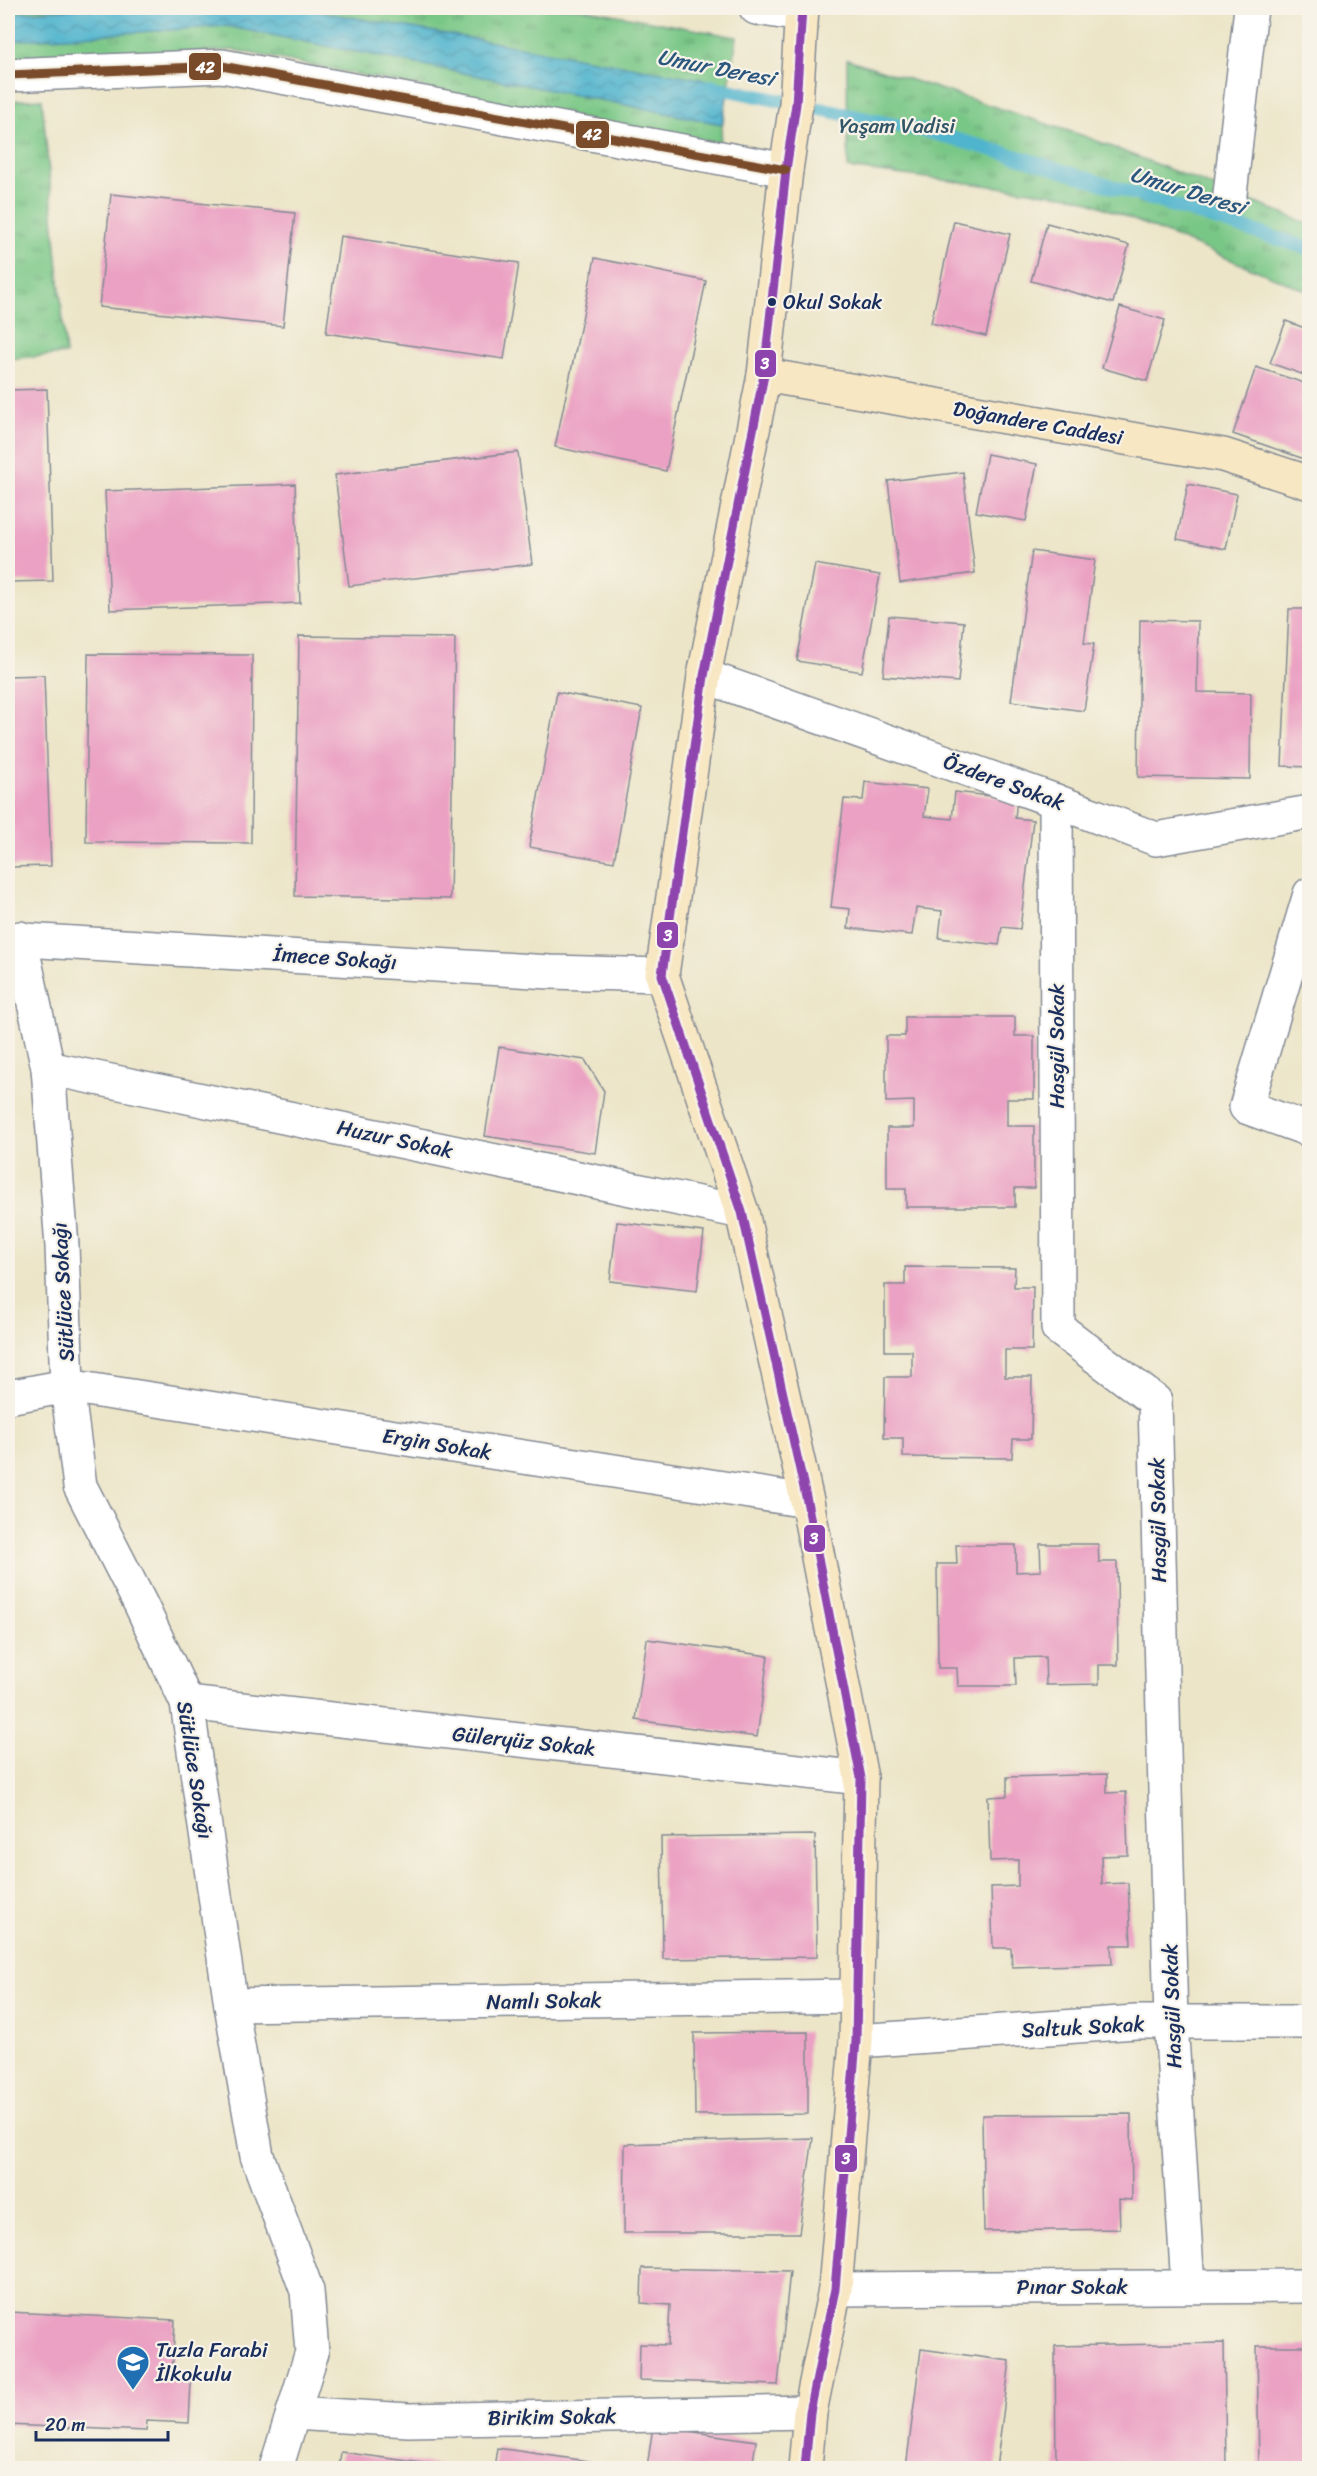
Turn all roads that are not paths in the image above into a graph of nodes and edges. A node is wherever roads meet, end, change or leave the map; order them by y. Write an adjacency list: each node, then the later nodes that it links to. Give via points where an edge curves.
1 (756, 8): 3 (street)
2 (1251, 8): 6 (street)
3 (801, 11): 5 (street, via 796,104)
4 (8, 75): 5 (street, via 222,66)
5 (786, 170): 7 (street)
6 (1230, 194)
7 (764, 375): 8 (street, Doğandere Caddesi, via 1223,455); 9 (street)
8 (1310, 483)
9 (704, 676): 10 (street, Özdere Sokak); 14 (street)
10 (1056, 801): 11 (street, Özdere Sokak, via 1156,839); 25 (street, Hasgül Sokak, via 1058,1328 1155,1401)
11 (1310, 812)
12 (1310, 894): 16 (street, via 1246,1107)
13 (14, 938): 14 (street, İmece Sokağı, via 550,972); 15 (street, Sütlüce Sokağı)
14 (662, 975): 17 (street)
15 (48, 1068): 17 (street, Huzur Sokak); 18 (street, Sütlüce Sokağı, via 62,1246)
16 (1310, 1130)
17 (742, 1212): 20 (street)
18 (67, 1386): 19 (street, Ergin Sokak); 20 (street, Ergin Sokak); 21 (street, Sütlüce Sokağı, via 80,1486)
19 (8, 1397)
20 (807, 1501): 22 (street)
21 (187, 1703): 22 (street, Güleryüz Sokak); 24 (street, Sütlüce Sokağı)
22 (861, 1778): 23 (street)
23 (858, 1996): 24 (street, Namlı Sokak); 27 (street)
24 (231, 2005): 32 (street, Sütlüce Sokağı, via 257,2156 307,2290 312,2352)
25 (1171, 2022): 26 (street, Saltuk Sokak); 27 (street, Saltuk Sokak); 28 (street, Hasgül Sokak)
26 (1310, 2022)
27 (856, 2042): 30 (street)
28 (1188, 2286): 29 (street, Pınar Sokak); 30 (street, Pınar Sokak)
29 (1310, 2286)
30 (835, 2289): 31 (street)
31 (810, 2412): 32 (street, Birikim Sokak, via 409,2420); 34 (street)
32 (293, 2413): 33 (street, Sütlüce Sokağı)
33 (276, 2469)
34 (805, 2469)

